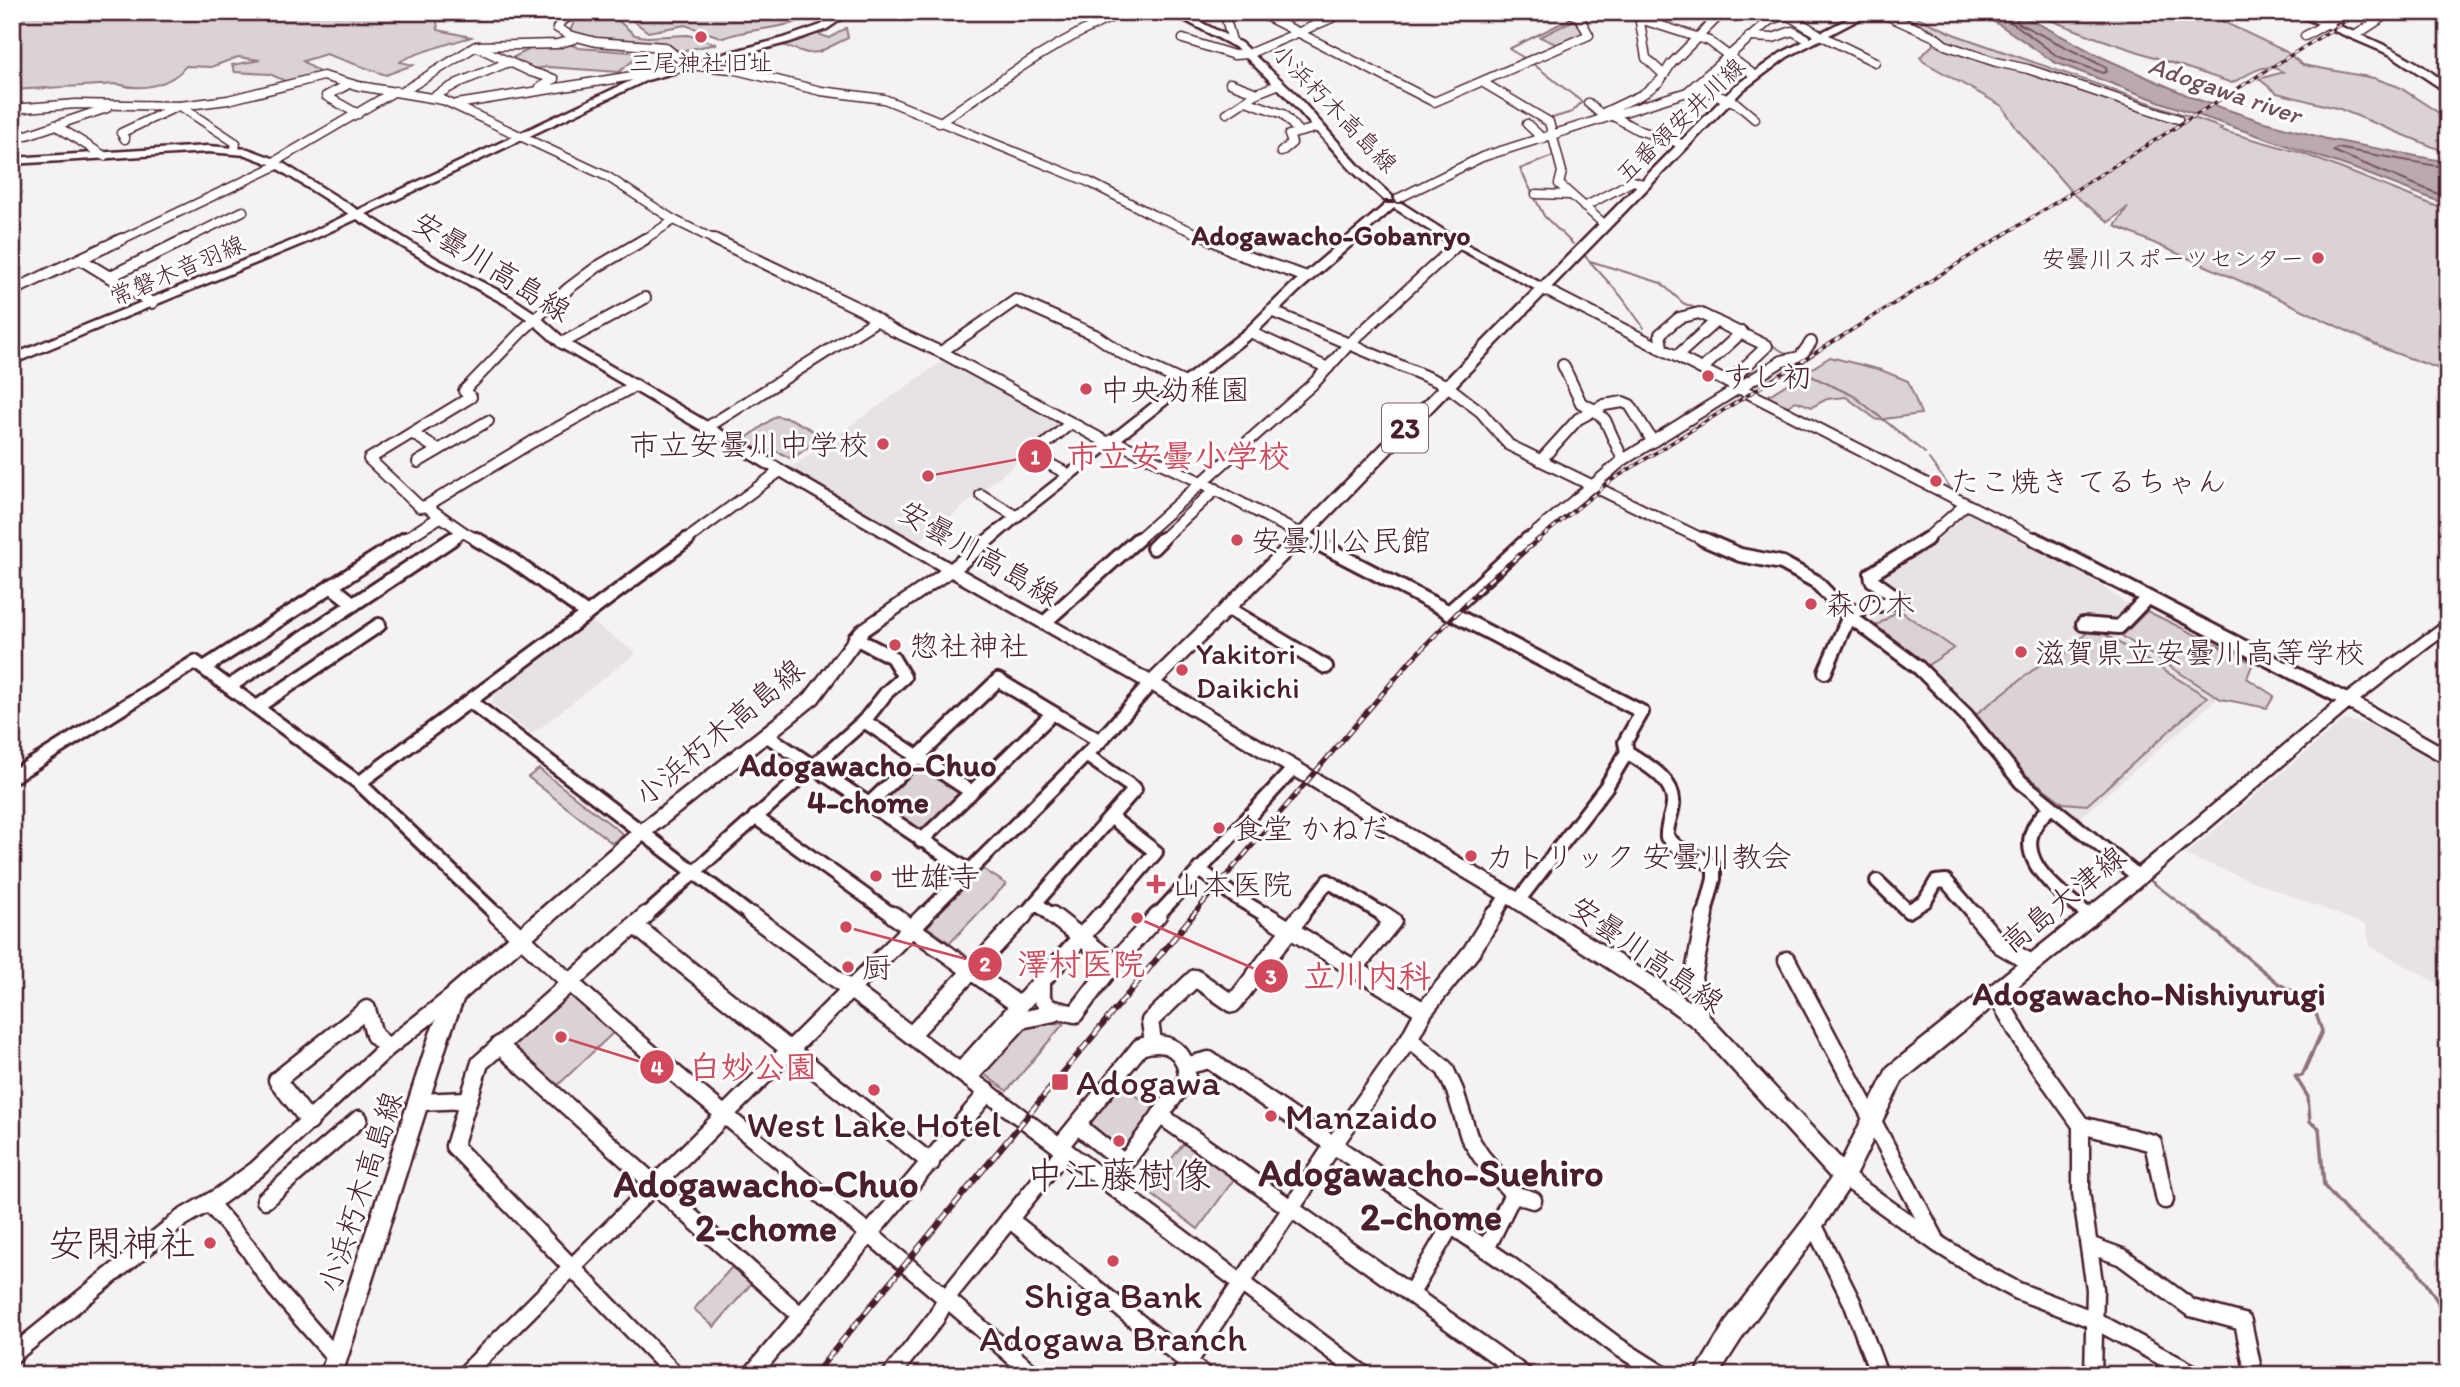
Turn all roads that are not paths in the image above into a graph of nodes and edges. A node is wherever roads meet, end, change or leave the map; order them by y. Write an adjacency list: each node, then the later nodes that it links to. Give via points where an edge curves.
1 (580, 12): 29 (street, via 557,26)
2 (1080, 12): 21 (street)
3 (1124, 12): 21 (street)
4 (1173, 12): 32 (main road, 小浜朽木高島線)
5 (1224, 12): 32 (street)
6 (1258, 12): 23 (street)
7 (1346, 12): 23 (street)
8 (1568, 12): 43 (street, via 1579,17 1589,35)
9 (1631, 12): 20 (street)
10 (1657, 12): 20 (street)
11 (1723, 12): 26 (street)
12 (1767, 12): 19 (street)
13 (1869, 12): 24 (main road, 五番領安井川線)
14 (1880, 12): 66 (street, via 1945,45)
15 (2294, 12): 22 (main road)
16 (2346, 12): 22 (street)
17 (2391, 12): 25 (street)
18 (846, 13): 38 (main road, 常磐木音羽線, via 824,27 787,40)
19 (1782, 15): 24 (street); 28 (street)
20 (1644, 19): 26 (street); 40 (street, via 1640,22 1646,58)
21 (1102, 21): 67 (street, via 1025,64)
22 (2326, 24): 25 (main road); 27 (street)
23 (1298, 33): 34 (street); 43 (street, via 1434,102)
24 (1823, 34): 37 (street); 41 (main road, 五番領安井川線)
25 (2356, 35): 47 (main road, via 2405,57)
26 (1698, 36): 35 (street); 40 (street)
27 (2305, 36)
28 (1749, 37): 30 (street, via 1773,38 1792,31); 35 (street)
29 (574, 38): 33 (street, via 553,44); 38 (street, via 666,47)
30 (1805, 38)
31 (1184, 39): 34 (street, via 1234,55)
32 (1232, 41): 34 (main road, 小浜朽木高島線)
33 (476, 46): 36 (street); 49 (street)
34 (1248, 54): 45 (main road, 小浜朽木高島線)
35 (1728, 55): 41 (street); 46 (street)
36 (509, 62): 48 (street, via 554,79); 52 (street)
37 (1875, 62)
38 (687, 65): 39 (main road, 常磐木音羽線); 67 (street, via 732,69 821,91 884,99)
39 (675, 70): 48 (street); 73 (main road, 常磐木音羽線, via 644,78)
40 (1664, 75): 63 (street, via 1643,93)
41 (1754, 75): 53 (main road, 五番領安井川線)
42 (1245, 77): 50 (street, via 1231,84)
43 (1482, 82): 74 (street, via 1549,122)
44 (349, 84): 49 (street); 59 (street, via 323,76 237,98); 62 (street, via 326,96)
45 (1280, 84): 50 (street); 71 (main road, 小浜朽木高島線)
46 (1695, 86): 53 (street); 64 (street)
47 (2447, 87)
48 (532, 91): 51 (street)
49 (399, 92): 52 (street); 62 (street)
50 (1257, 93): 55 (street)
51 (511, 95): 54 (street, via 484,92); 57 (street)
52 (433, 97): 54 (street)
53 (1727, 99): 65 (street); 78 (main road, 五番領安井川線)
54 (443, 100): 57 (street)
55 (1246, 101): 61 (street); 72 (street, via 1283,114)
56 (1588, 103): 63 (street)
57 (457, 104): 73 (street)
58 (114, 105): 59 (street); 60 (street); 69 (street)
59 (180, 106): 75 (street, via 121,133); 79 (street, via 236,143)
60 (12, 109)
61 (1227, 113)
62 (358, 114): 83 (street)
63 (1601, 114): 70 (street)
64 (1613, 116): 70 (street); 78 (street, via 1638,130)
65 (1755, 118)
66 (2178, 119)
67 (939, 122): 96 (street, via 1089,182 1242,255)
68 (1527, 124): 76 (street)
69 (55, 125): 77 (street); 81 (street)
70 (1581, 126): 74 (street)
71 (1320, 127): 72 (street); 87 (main road, 小浜朽木高島線, via 1356,169)
72 (1298, 131): 80 (street, via 1289,135 1292,143)
73 (522, 135): 90 (main road, 常磐木音羽線); 91 (street, via 608,177)
74 (1553, 135): 76 (street); 86 (street, via 1562,172 1559,184)
75 (125, 139)
76 (1543, 139): 87 (street, via 1482,157)
77 (12, 140)
78 (1682, 144): 84 (main road, 五番領安井川線)
79 (235, 149): 81 (main road, 安曇川高島線); 83 (main road, 安曇川高島線)
80 (1281, 152)
81 (104, 156): 82 (main road, 安曇川高島線)
82 (12, 161)
83 (276, 164): 90 (main road, 安曇川高島線); 94 (street)
84 (1643, 184): 88 (street, via 1633,181); 92 (main road, 五番領安井川線)
85 (1536, 194): 86 (street)
86 (1570, 195): 88 (street)
87 (1394, 202): 93 (main road, 小浜朽木高島線); 96 (main road, 小浜朽木高島線)
88 (1584, 206): 92 (street)
89 (243, 211): 95 (street)
90 (356, 214): 100 (main road, 常磐木音羽線); 102 (main road, 安曇川高島線)
91 (674, 220): 102 (street, via 593,271); 103 (street)
92 (1604, 224): 97 (main road, 五番領安井川線)
93 (1458, 244): 97 (main road, 小浜朽木高島線); 109 (street)
94 (80, 259): 95 (street); 98 (street)
95 (109, 277): 100 (street)
96 (1307, 277): 101 (main road, 小浜朽木高島線)
97 (1542, 288): 110 (street); 120 (main road, 23)
98 (12, 292)
99 (645, 298): 107 (street)
100 (152, 303): 113 (main road, 常磐木音羽線)
101 (1271, 311): 105 (main road, 小浜朽木高島線); 109 (street)
102 (534, 318): 107 (main road, 安曇川高島線); 126 (street, via 464,391 471,397)
103 (877, 320): 111 (street); 125 (street)
104 (1716, 321): 106 (street); 110 (street, via 1699,313 1679,318 1660,334); 112 (street)
105 (1250, 332): 115 (street); 118 (main road, 小浜朽木高島線)
106 (1742, 332): 116 (street); 117 (street, via 1767,345)
107 (562, 342): 119 (main road, 安曇川高島線)
108 (1811, 342): 121 (street, via 1807,352 1793,362 1782,361)
109 (1350, 343): 115 (street); 120 (street)
110 (1662, 348): 112 (street)
111 (941, 352): 118 (street, via 1016,300); 124 (street)
112 (1677, 356): 116 (street)
113 (12, 360)
114 (1563, 365): 122 (street, via 1581,403)
115 (1328, 368): 135 (street)
116 (1702, 369): 117 (street)
117 (1729, 382): 121 (street)
118 (1185, 383): 127 (main road, 小浜朽木高島線)
119 (636, 385): 125 (main road, 安曇川高島線); 140 (street)
120 (1446, 385): 130 (street, via 1501,430 1509,446); 144 (main road, 23)
121 (1741, 388): 128 (street); 139 (street)
122 (1595, 410): 128 (street, via 1623,402 1630,405); 130 (street, via 1578,419); 131 (street)
123 (488, 421): 129 (street)
124 (1070, 422): 127 (street); 134 (street, via 1031,455)
125 (706, 428): 133 (main road, 安曇川高島線)
126 (412, 433): 129 (street); 140 (street, via 369,459 420,507)
127 (1110, 442): 134 (main road, 小浜朽木高島線); 135 (street)
128 (1653, 442): 131 (street)
129 (438, 450): 132 (street)
130 (1541, 460): 136 (street)
131 (1623, 460): 136 (street)
132 (418, 462)
133 (780, 471): 146 (main road, 安曇川高島線); 152 (street)
134 (1070, 475): 141 (main road, 小浜朽木高島線)
135 (1203, 482): 137 (street); 154 (street)
136 (1593, 485): 151 (street); 153 (street, via 1730,551 1794,568 1815,581)
137 (1216, 489): 144 (street); 145 (street)
138 (981, 495): 141 (street)
139 (1966, 504): 148 (street); 153 (street, via 1928,540 1871,574 1872,580 1900,600)
140 (426, 506): 142 (street)
141 (1016, 516): 146 (main road, 小浜朽木高島線)
142 (440, 517): 143 (street); 147 (street)
143 (463, 531): 149 (street); 152 (street)
144 (1303, 534): 150 (main road, 23); 151 (street)
145 (1153, 548)
146 (951, 570): 154 (main road, 安曇川高島線); 158 (main road, 小浜朽木高島線)
147 (331, 586): 149 (street); 160 (street)
148 (2147, 598): 155 (street, via 2119,627); 164 (street)
149 (354, 604): 163 (street)
150 (1227, 608): 159 (street); 162 (main road, 23)
151 (1448, 613): 171 (street, via 1642,712 1625,742)
152 (587, 614): 165 (street)
153 (1847, 614): 161 (street); 181 (street, via 1919,668)
154 (1044, 623): 162 (main road, 安曇川高島線)
155 (2083, 624)
156 (2448, 624): 164 (main road, 高島大津線)
157 (379, 625): 166 (street)
158 (855, 638): 168 (street, via 895,659 904,677); 169 (main road, 小浜朽木高島線, via 812,698)
159 (1326, 667)
160 (204, 668): 163 (street); 177 (street, via 195,662 182,669)
161 (1825, 672)
162 (1151, 683): 170 (street); 176 (main road, 安曇川高島線)
163 (230, 686): 166 (street)
164 (2348, 701): 174 (main road); 189 (main road, 高島大津線)
165 (471, 702): 178 (street); 184 (street)
166 (257, 707): 178 (street)
167 (1052, 714): 170 (street); 173 (street, via 999,680); 179 (street)
168 (864, 721): 173 (street); 175 (street)
169 (766, 736): 175 (street); 184 (main road, 小浜朽木高島線)
170 (1100, 741): 172 (street)
171 (1627, 752): 191 (street, via 1594,806); 212 (street, via 1674,792 1667,837 1714,866 1693,987)
172 (1086, 755): 183 (street, via 1135,789); 188 (street)
173 (919, 757): 179 (street); 180 (street)
174 (2448, 758)
175 (812, 766): 180 (street); 182 (street)
176 (1293, 769): 186 (street); 191 (main road, 安曇川高島線)
177 (12, 777)
178 (359, 783): 198 (street)
179 (971, 791): 185 (street)
180 (869, 804): 185 (street)
181 (2050, 808): 189 (street); 193 (street, via 2041,814 2031,834 2034,867)
182 (755, 817): 187 (street); 195 (street)
183 (1112, 818): 192 (street); 197 (street, via 1156,852)
184 (641, 833): 187 (street); 198 (main road, 小浜朽木高島線)
185 (921, 841): 188 (street)
186 (1199, 869): 196 (street); 200 (street)
187 (696, 871): 194 (street); 206 (street)
188 (969, 872): 195 (street)
189 (2139, 877): 193 (main road, 高島大津線)
190 (1877, 881): 201 (street, via 1908,911 1925,901 1936,883 1946,881 2000,945)
191 (1512, 898): 210 (street); 212 (main road, 安曇川高島線)
192 (1036, 903): 197 (street); 203 (street)
193 (2090, 916): 201 (main road, 高島大津線)
194 (634, 925): 204 (street); 218 (street)
195 (912, 929): 203 (street); 206 (street)
196 (1291, 931): 202 (street); 202 (street, via 1328,881 1393,921); 215 (street, via 1233,1004 1195,978 1150,1021)
197 (1081, 937): 200 (street); 205 (street)
198 (521, 938): 204 (street); 208 (main road, 小浜朽木高島線)
199 (1787, 960): 228 (street)
200 (1114, 963): 211 (street, via 1075,1014)
201 (2031, 963): 207 (main road, 高島大津線)
202 (1354, 969): 210 (street)
203 (971, 970): 209 (street); 213 (street)
204 (568, 983): 216 (street); 224 (street)
205 (1042, 984): 209 (street); 211 (street, via 1041,1000)
206 (850, 989): 213 (street); 218 (street)
207 (1995, 993): 228 (main road, 高島大津線, via 1895,1074); 229 (street, via 2031,1055)
208 (456, 994): 217 (street); 223 (main road, 小浜朽木高島線)
209 (1020, 1006): 220 (street)
210 (1424, 1011): 214 (street)
211 (1054, 1013): 220 (street, via 1021,1020)
212 (1701, 1021): 237 (main road, 安曇川高島線)
213 (911, 1035): 220 (street)
214 (1409, 1039): 231 (street); 240 (street, via 1445,1069 1469,1137)
215 (1153, 1042): 219 (street, via 1169,1046); 230 (street, via 1140,1047)
216 (499, 1045): 222 (street, via 480,1063); 239 (street)
217 (387, 1047): 227 (street); 227 (street, via 373,1035 368,1009 277,1080)
218 (789, 1051): 224 (street); 234 (street)
219 (1189, 1065): 225 (street, via 1187,1079); 231 (street, via 1209,1060)
220 (964, 1075): 221 (street)
221 (988, 1092): 232 (street); 234 (street)
222 (468, 1100): 223 (street); 253 (street, via 456,1151)
223 (418, 1102): 260 (main road, 小浜朽木高島線)
224 (726, 1113): 239 (street); 249 (street)
225 (1160, 1115): 235 (street); 245 (street)
226 (359, 1119): 236 (street)
227 (310, 1122): 233 (street)
228 (1872, 1122): 237 (main road, 高島大津線); 250 (street)
229 (2081, 1125): 243 (street, via 2153,1143); 251 (street, via 2081,1192)
230 (1078, 1126): 232 (street); 235 (street)
231 (1334, 1144): 245 (street); 248 (street)
232 (1063, 1148): 238 (street); 246 (street)
233 (281, 1150): 236 (street); 244 (street)
234 (930, 1163): 249 (street)
235 (1124, 1163): 238 (street)
236 (298, 1170): 241 (street)
237 (1844, 1177): 247 (main road, 高島大津線); 250 (street)
238 (1110, 1183): 254 (street)
239 (655, 1185): 253 (street); 257 (street)
240 (1513, 1194): 242 (street); 252 (street)
241 (265, 1200)
242 (1533, 1200)
243 (2165, 1200)
244 (210, 1204): 259 (street, via 182,1218); 260 (street)
245 (1292, 1209): 254 (street); 255 (street)
246 (1009, 1219): 256 (street); 261 (street)
247 (1813, 1224): 271 (main road, 高島大津線); 272 (street, via 1852,1302)
248 (1450, 1227): 252 (street); 255 (street)
249 (871, 1235): 256 (street); 257 (street)
250 (1938, 1244): 258 (street, via 2018,1291)
251 (2089, 1245): 258 (street); 275 (street, via 2122,1257 2191,1308 2243,1322)
252 (1486, 1248): 270 (street, via 1626,1355)
253 (570, 1269): 263 (street); 264 (street)
254 (1243, 1283): 261 (street); 269 (street)
255 (1411, 1293): 262 (street)
256 (947, 1297): 266 (street); 267 (street)
257 (801, 1316): 265 (street)
258 (2094, 1320): 273 (street); 274 (street)
259 (12, 1355)
260 (334, 1366)
261 (1184, 1368): 268 (street)
262 (1516, 1373)
263 (464, 1375)
264 (677, 1375)
265 (751, 1375)
266 (891, 1375)
267 (1034, 1375)
268 (1205, 1375)
269 (1364, 1375)
270 (1663, 1375)
271 (1705, 1375)
272 (1879, 1375)
273 (2093, 1375)
274 (2196, 1375)
275 (2254, 1375)

